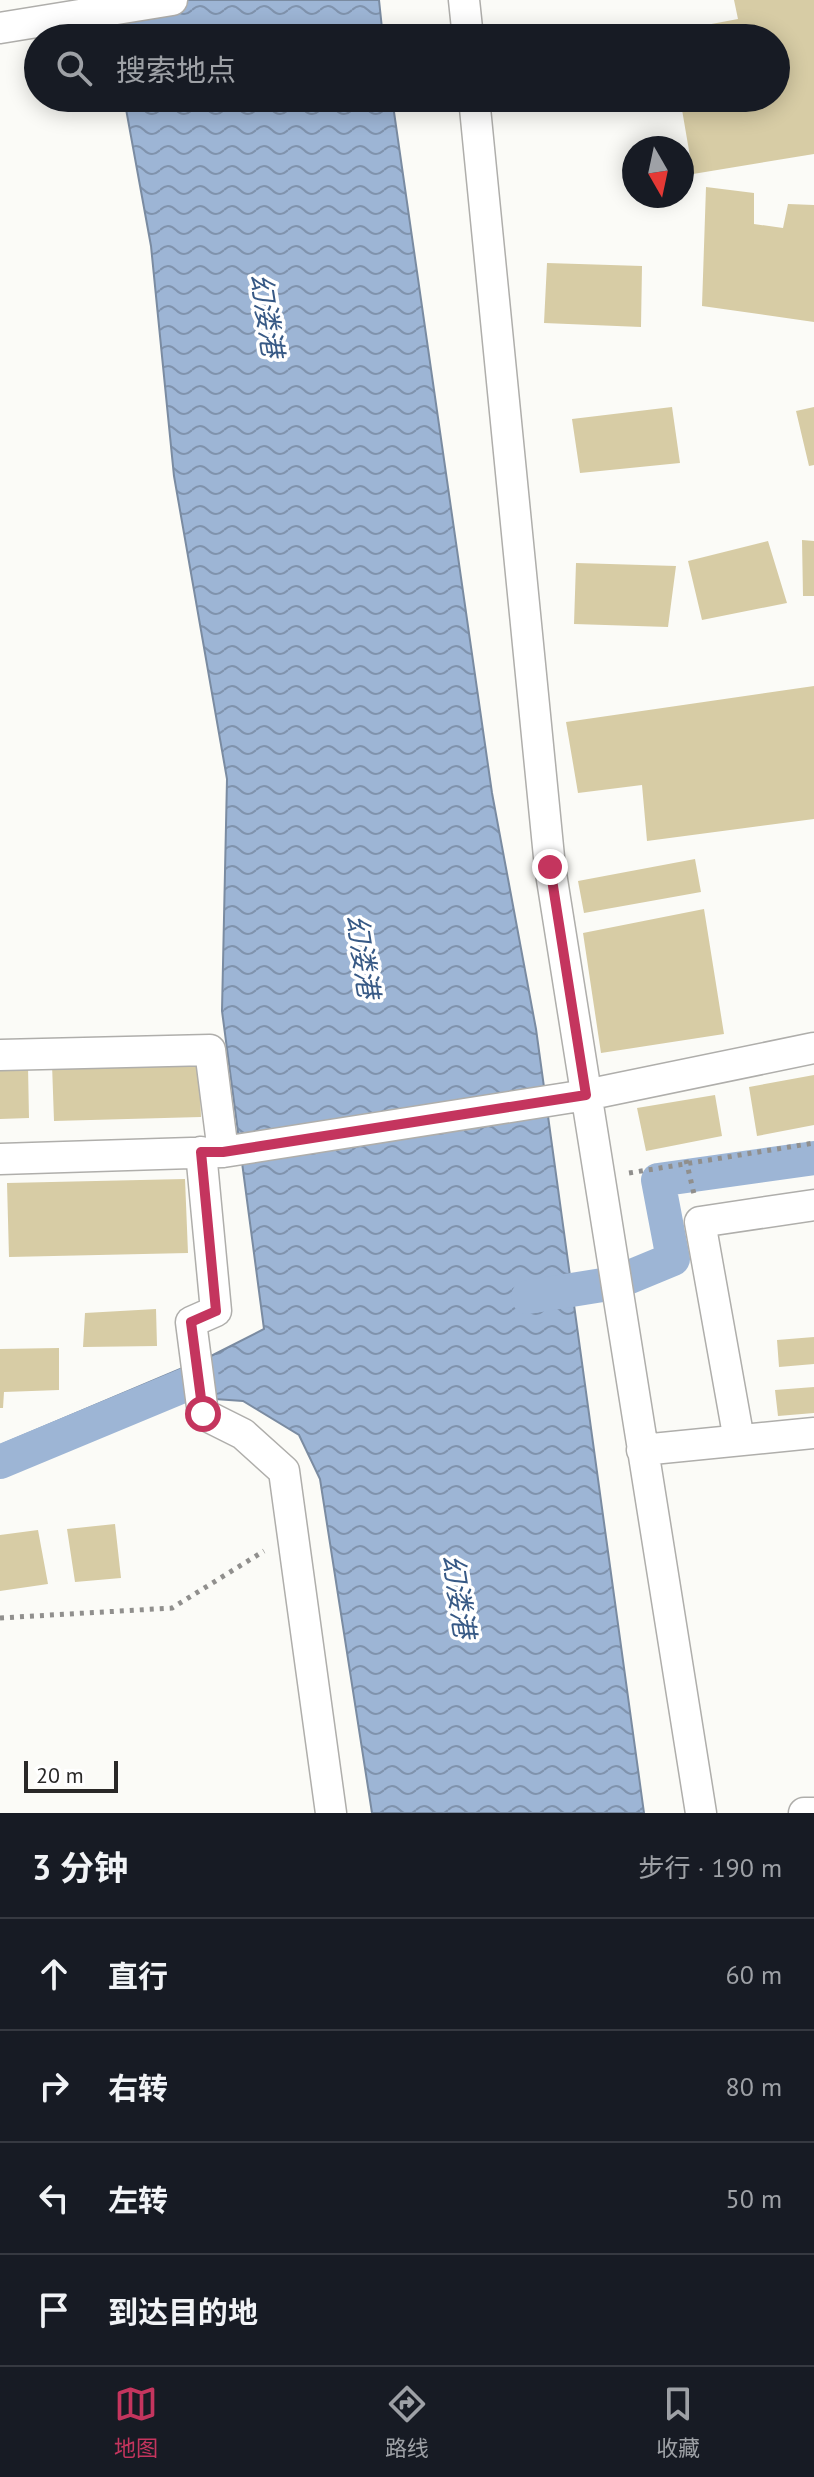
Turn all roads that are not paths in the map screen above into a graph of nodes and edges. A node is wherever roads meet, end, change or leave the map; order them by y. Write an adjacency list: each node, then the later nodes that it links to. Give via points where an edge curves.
1 (172, 0): 3 (street)
2 (464, 0): 4 (street)
3 (71, 8): 5 (street)
4 (467, 24)
5 (0, 28)
6 (475, 112): 9 (street, via 550,867)
7 (814, 1048): 9 (street)
8 (0, 1055): 10 (street, via 210,1050)
9 (586, 1095): 10 (street); 15 (street)
10 (212, 1152): 11 (street); 16 (street, via 216,1311 191,1322 203,1414 243,1434 284,1471)
11 (0, 1159)
12 (814, 1205): 14 (street, via 700,1222)
13 (814, 1433): 14 (street)
14 (739, 1440): 15 (street)
15 (642, 1450): 17 (street)
16 (331, 1813)
17 (701, 1813)
18 (804, 1813): 19 (street)
19 (814, 1813)

